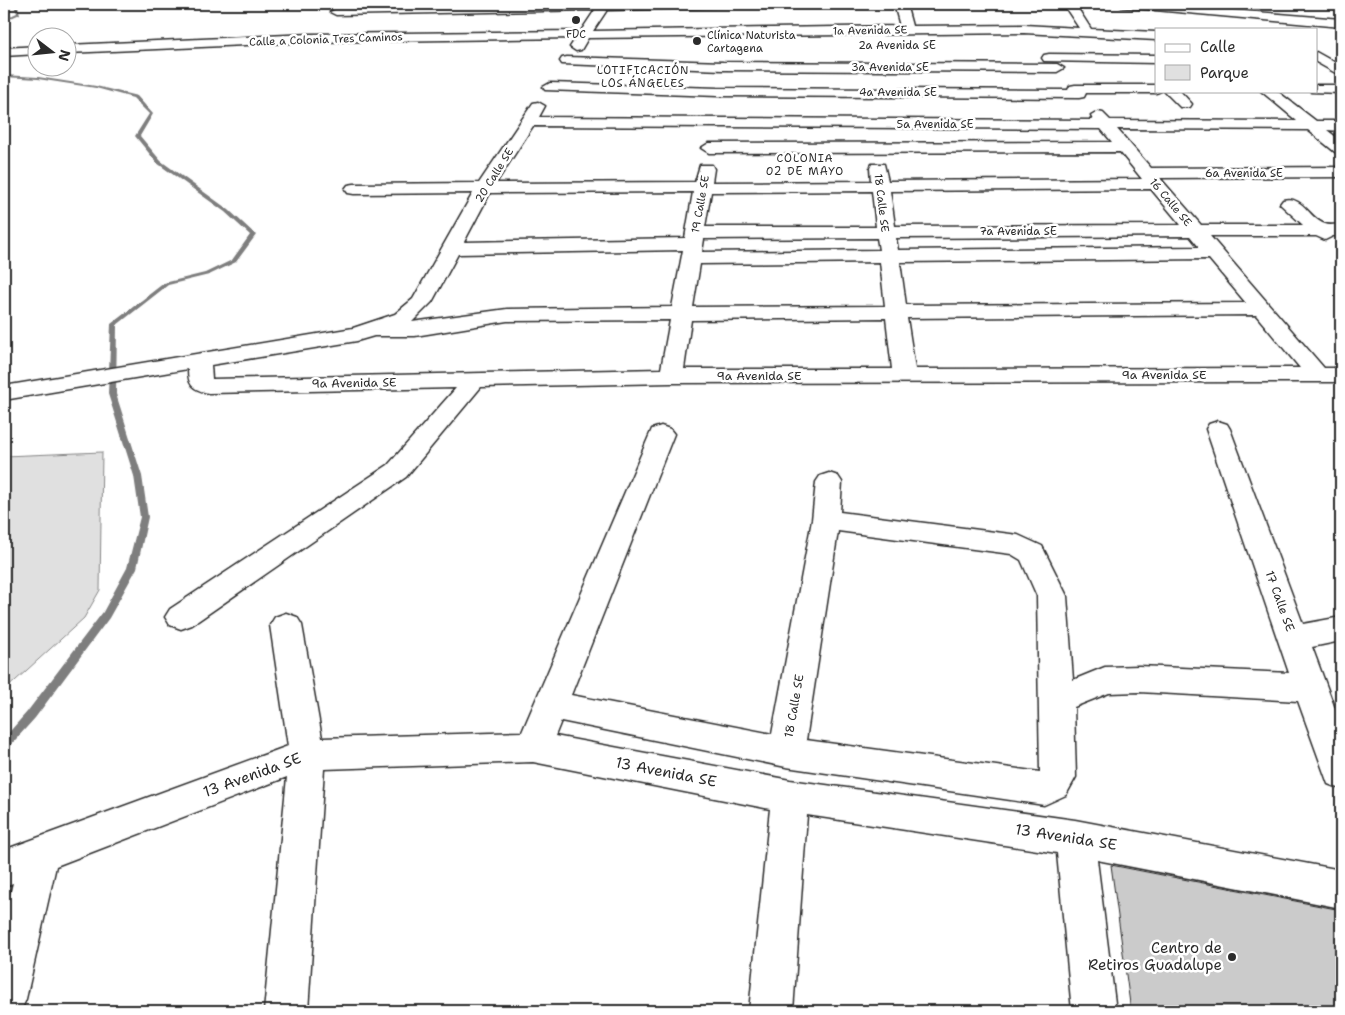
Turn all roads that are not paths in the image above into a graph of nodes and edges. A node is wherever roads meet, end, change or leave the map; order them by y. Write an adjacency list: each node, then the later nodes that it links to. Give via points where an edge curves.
1 (740, 4): 5 (street)
2 (900, 4): 9 (street)
3 (1069, 4): 10 (street)
4 (1122, 4): 7 (street)
5 (604, 5): 6 (street); 11 (street, 20 Calle SE)
6 (336, 12)
7 (1341, 23)
8 (1024, 29): 9 (street, 1a Avenida SE); 10 (street, 1a Avenida SE); 24 (street, 16 Calle SE)
9 (906, 30): 16 (street, 1a Avenida SE)
10 (1087, 32): 12 (street, 1a Avenida SE)
11 (584, 34): 13 (street, 1a Avenida SE); 15 (street, Calle a Colonia Tres Caminos, via 310,38); 23 (street, 20 Calle SE)
12 (1155, 36)
13 (728, 38): 14 (street); 16 (street, 1a Avenida SE); 25 (street, 19 Calle SE)
14 (814, 44)
15 (78, 49)
16 (863, 49): 24 (street, 3a Avenida SE); 25 (street, 3a Avenida SE); 34 (street, 18 Calle SE)
17 (28, 51): 18 (street)
18 (4, 52)
19 (1319, 53): 22 (street); 27 (street)
20 (1136, 59): 21 (street, 3a Avenida SE); 24 (street, 3a Avenida SE); 26 (street)
21 (1155, 59)
22 (1341, 60)
23 (567, 61): 25 (street, 3a Avenida SE); 28 (street, 20 Calle SE)
24 (1053, 63): 32 (street, 16 Calle SE)
25 (723, 66): 33 (street, 19 Calle SE)
26 (1149, 71)
27 (1341, 72)
28 (550, 87): 33 (street, 4a Avenida SE); 38 (street, 20 Calle SE)
29 (1155, 89): 32 (street, 4a Avenida SE)
30 (1318, 89): 31 (street)
31 (1341, 89)
32 (1077, 91): 34 (street, 4a Avenida SE); 41 (street, 16 Calle SE)
33 (718, 92): 34 (street, 4a Avenida SE); 39 (street, 19 Calle SE)
34 (868, 92): 40 (street, 18 Calle SE)
35 (1172, 92): 37 (street)
36 (1269, 92): 42 (street)
37 (1185, 104)
38 (528, 121): 39 (street, 5a Avenida SE); 51 (street, 20 Calle SE)
39 (714, 122): 40 (street, 5a Avenida SE); 45 (street, 19 Calle SE)
40 (872, 123): 41 (street, 5a Avenida SE); 46 (street, 18 Calle SE)
41 (1105, 125): 42 (street, 5a Avenida SE); 44 (street, 16 Calle SE)
42 (1312, 126): 43 (street, 5a Avenida SE); 47 (street)
43 (1341, 126)
44 (1124, 147): 46 (street); 49 (street, 16 Calle SE)
45 (710, 148): 46 (street); 52 (street, 19 Calle SE)
46 (875, 148): 50 (street, 18 Calle SE)
47 (1341, 149)
48 (1341, 172): 49 (street, 6a Avenida SE)
49 (1150, 178): 50 (street, 6a Avenida SE); 55 (street, 16 Calle SE)
50 (880, 186): 52 (street, 6a Avenida SE); 58 (street, 18 Calle SE)
51 (485, 187): 52 (street, 6a Avenida SE); 53 (street, 6a Avenida SE); 60 (street, 20 Calle SE)
52 (703, 187): 59 (street, 19 Calle SE)
53 (354, 189)
54 (1289, 204): 56 (street)
55 (1195, 230): 56 (street, 7a Avenida SE); 58 (street, 7a Avenida SE); 62 (street, 16 Calle SE)
56 (1321, 230): 57 (street, 7a Avenida SE); 61 (street)
57 (1341, 230)
58 (886, 232): 59 (street, 7a Avenida SE); 63 (street, 18 Calle SE)
59 (693, 245): 60 (street); 63 (street); 66 (street, 19 Calle SE)
60 (452, 248): 67 (street, 20 Calle SE, via 422,302 403,319)
61 (1341, 249)
62 (1214, 253): 63 (street); 64 (street, 16 Calle SE)
63 (889, 256): 65 (street, 18 Calle SE)
64 (1262, 309): 65 (street); 69 (street, 16 Calle SE)
65 (896, 312): 66 (street); 72 (street, 18 Calle SE)
66 (681, 315): 67 (street, via 507,315 415,329); 71 (street, 19 Calle SE)
67 (372, 329): 68 (street)
68 (199, 360): 73 (street, 9a Avenida SE, via 200,382 208,386); 74 (street)
69 (1318, 375): 70 (street, 9a Avenida SE); 72 (street, 9a Avenida SE)
70 (1341, 375)
71 (671, 376): 72 (street, 9a Avenida SE); 73 (street, 9a Avenida SE)
72 (904, 376)
73 (475, 380): 79 (street, via 397,471)
74 (4, 393)
75 (1218, 429): 82 (street, 17 Calle SE)
76 (661, 434): 85 (street)
77 (829, 482): 78 (street, 18 Calle SE)
78 (826, 520): 84 (street, via 1018,545 1032,553 1052,596); 87 (street, 18 Calle SE)
79 (181, 617)
80 (286, 624): 88 (street)
81 (1341, 629): 82 (street)
82 (1293, 638): 83 (street, 17 Calle SE)
83 (1311, 688): 84 (street, via 1105,680 1078,693); 89 (street, 17 Calle SE)
84 (1057, 696): 87 (street, via 1058,777 1054,784 1044,789)
85 (550, 705): 86 (street); 87 (street, 18 Calle SE)
86 (533, 747): 88 (street, 13 Avenida SE); 90 (street, 13 Avenida SE)
87 (786, 752)
88 (307, 754): 92 (street, 13 Avenida SE); 96 (street)
89 (1341, 773)
90 (790, 796): 91 (street, 13 Avenida SE); 97 (street)
91 (1075, 838): 94 (street, 13 Avenida SE); 98 (street)
92 (40, 853): 93 (street, 13 Avenida SE); 95 (street)
93 (4, 868)
94 (1341, 890)
95 (4, 999)
96 (286, 1011)
97 (771, 1011)
98 (1094, 1011)

